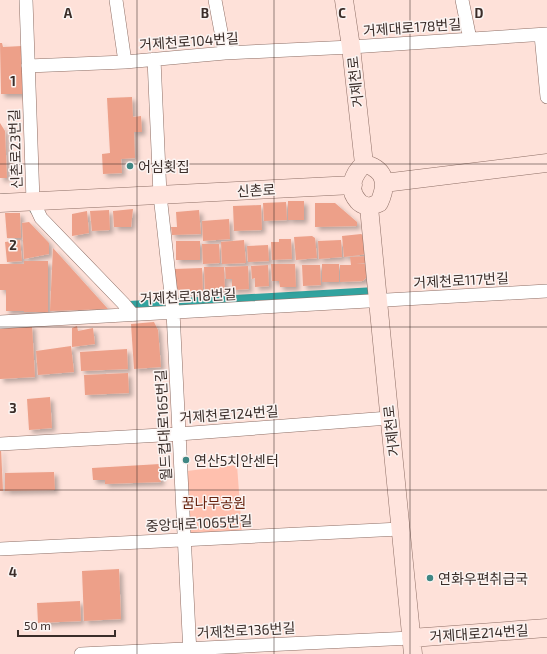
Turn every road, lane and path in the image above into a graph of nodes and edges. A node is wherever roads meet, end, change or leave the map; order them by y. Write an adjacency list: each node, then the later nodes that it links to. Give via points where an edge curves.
1 (26, 0): 12 (street, 신촌로23번길)
2 (116, 0): 11 (street)
3 (215, 0): 9 (street)
4 (344, 0): 8 (main road, 거제천로)
5 (462, 0): 7 (street)
6 (544, 34): 7 (street, 거제대로178번길); 13 (street)
7 (470, 39): 8 (street, 거제대로178번길)
8 (351, 47): 9 (street, 거제천로104번길); 15 (main road, 거제천로)
9 (225, 53): 10 (street, 거제천로104번길)
10 (154, 59): 11 (street, 거제천로104번길); 18 (street)
11 (125, 62): 12 (street, 거제천로104번길)
12 (28, 66): 19 (street, 신촌로23번길)
13 (547, 97)
14 (547, 163): 16 (main road)
15 (364, 164): 16 (main road, via 373,166 381,173); 17 (main road, via 352,179)
16 (384, 183): 21 (main road, via 384,193 379,203)
17 (352, 185): 18 (main road, 신촌로); 21 (main road, via 358,202)
18 (160, 195): 19 (main road, 신촌로); 24 (street, 월드컵대로165번길)
19 (33, 201): 20 (main road, 신촌로); 25 (street, via 41,218)
20 (0, 203)
21 (369, 207): 23 (main road, 거제천로)
22 (547, 292): 23 (street, 거제천로117번길)
23 (378, 301): 24 (street, 거제천로118번길); 27 (main road, 거제천로)
24 (173, 312): 25 (street, 거제천로118번길); 28 (street, 월드컵대로165번길)
25 (133, 315): 26 (street, 거제천로118번길)
26 (0, 322)
27 (389, 418): 28 (street, 거제천로124번길); 30 (main road, 거제천로)
28 (179, 434): 29 (street, 거제천로124번길); 31 (street, 월드컵대로165번길)
29 (0, 444)
30 (400, 529): 31 (street, 중앙대로1065번길); 34 (main road, 거제천로)
31 (184, 540): 32 (street, 중앙대로1065번길); 35 (street, 월드컵대로165번길)
32 (0, 549)
33 (547, 628): 34 (main road, 거제대로214번길)
34 (412, 646): 35 (street, 거제천로136번길)
35 (190, 652): 36 (street, 거제천로136번길)
36 (81, 654)

